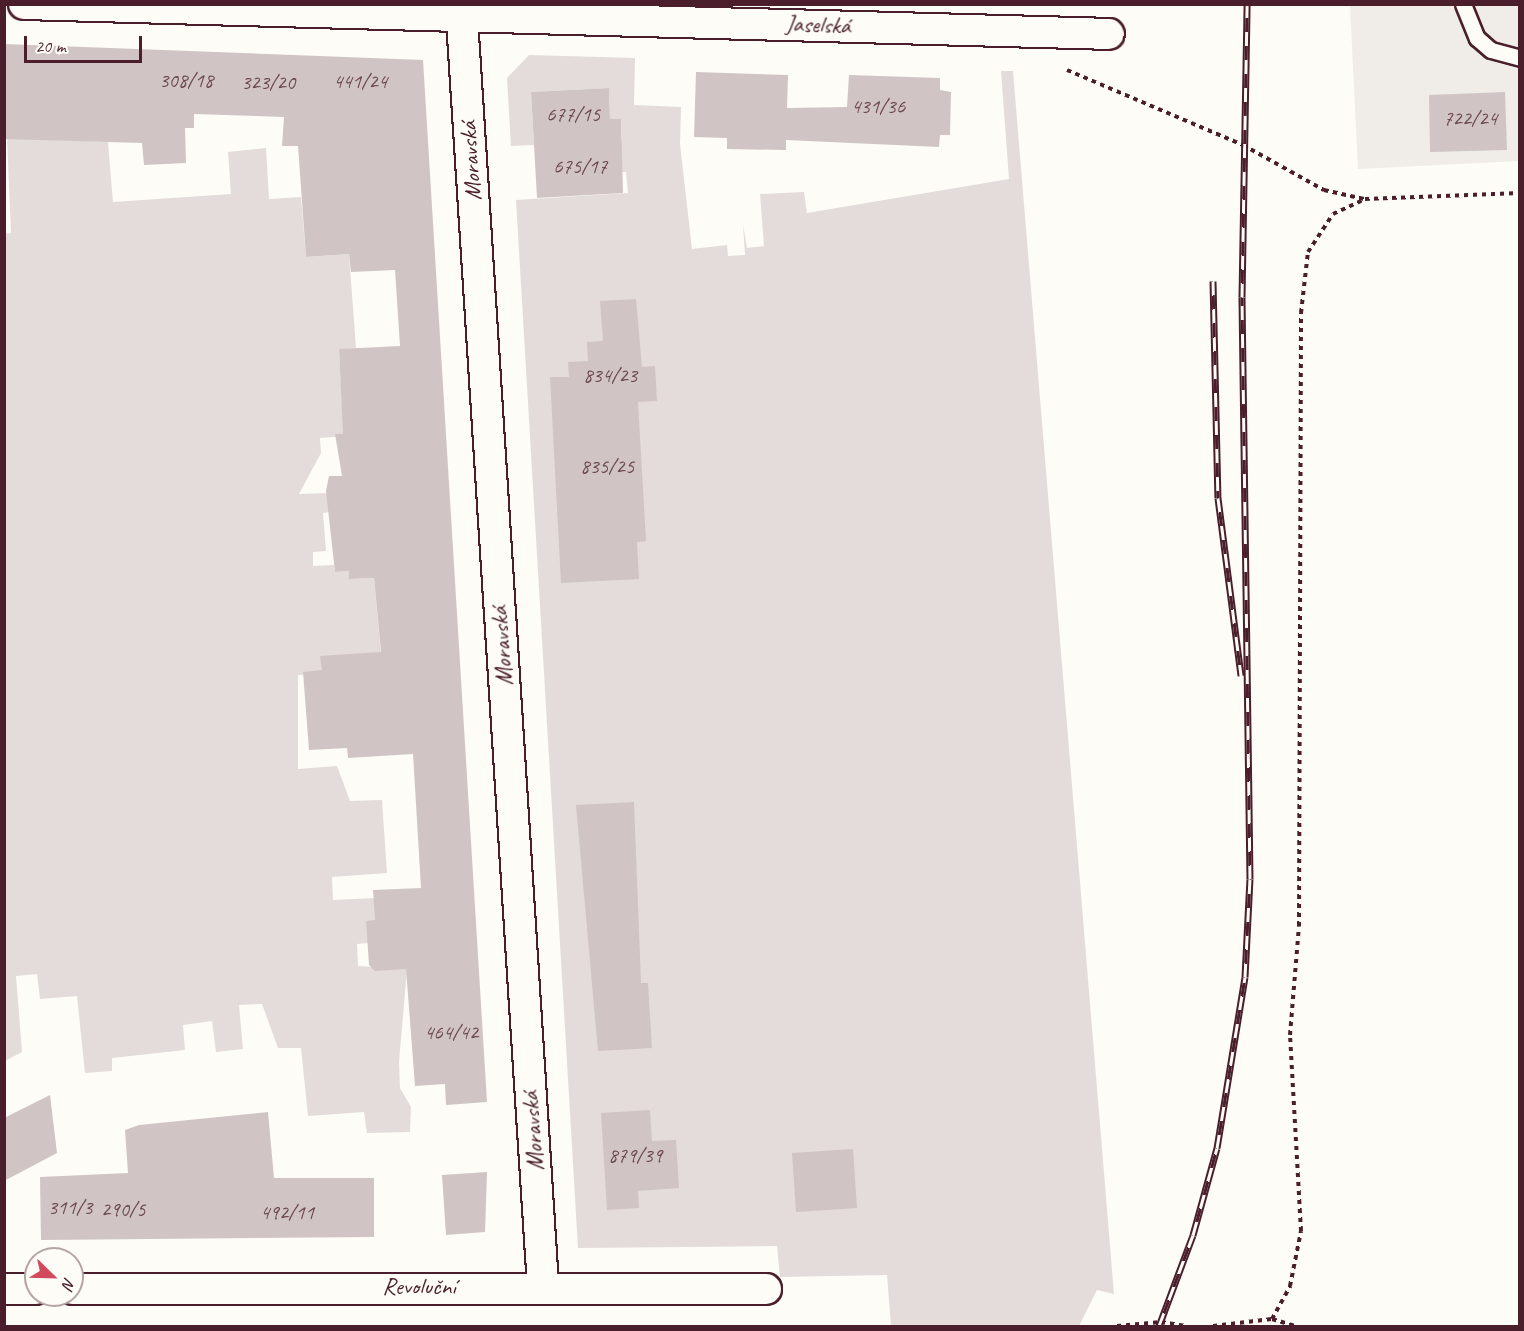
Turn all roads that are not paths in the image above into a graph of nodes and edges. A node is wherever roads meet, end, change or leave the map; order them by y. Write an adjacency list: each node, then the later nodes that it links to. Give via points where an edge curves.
1 (24, 4): 3 (street, Jaselská)
2 (1463, 4): 5 (lane, via 1477,38 1491,50)
3 (461, 10): 4 (street, Jaselská); 6 (street, Moravská)
4 (1109, 34)
5 (1520, 58)
6 (543, 1287): 9 (street, Revoluční); 10 (street, Revoluční)
7 (4, 1289): 8 (street)
8 (24, 1289)
9 (84, 1289)
10 (766, 1290)

